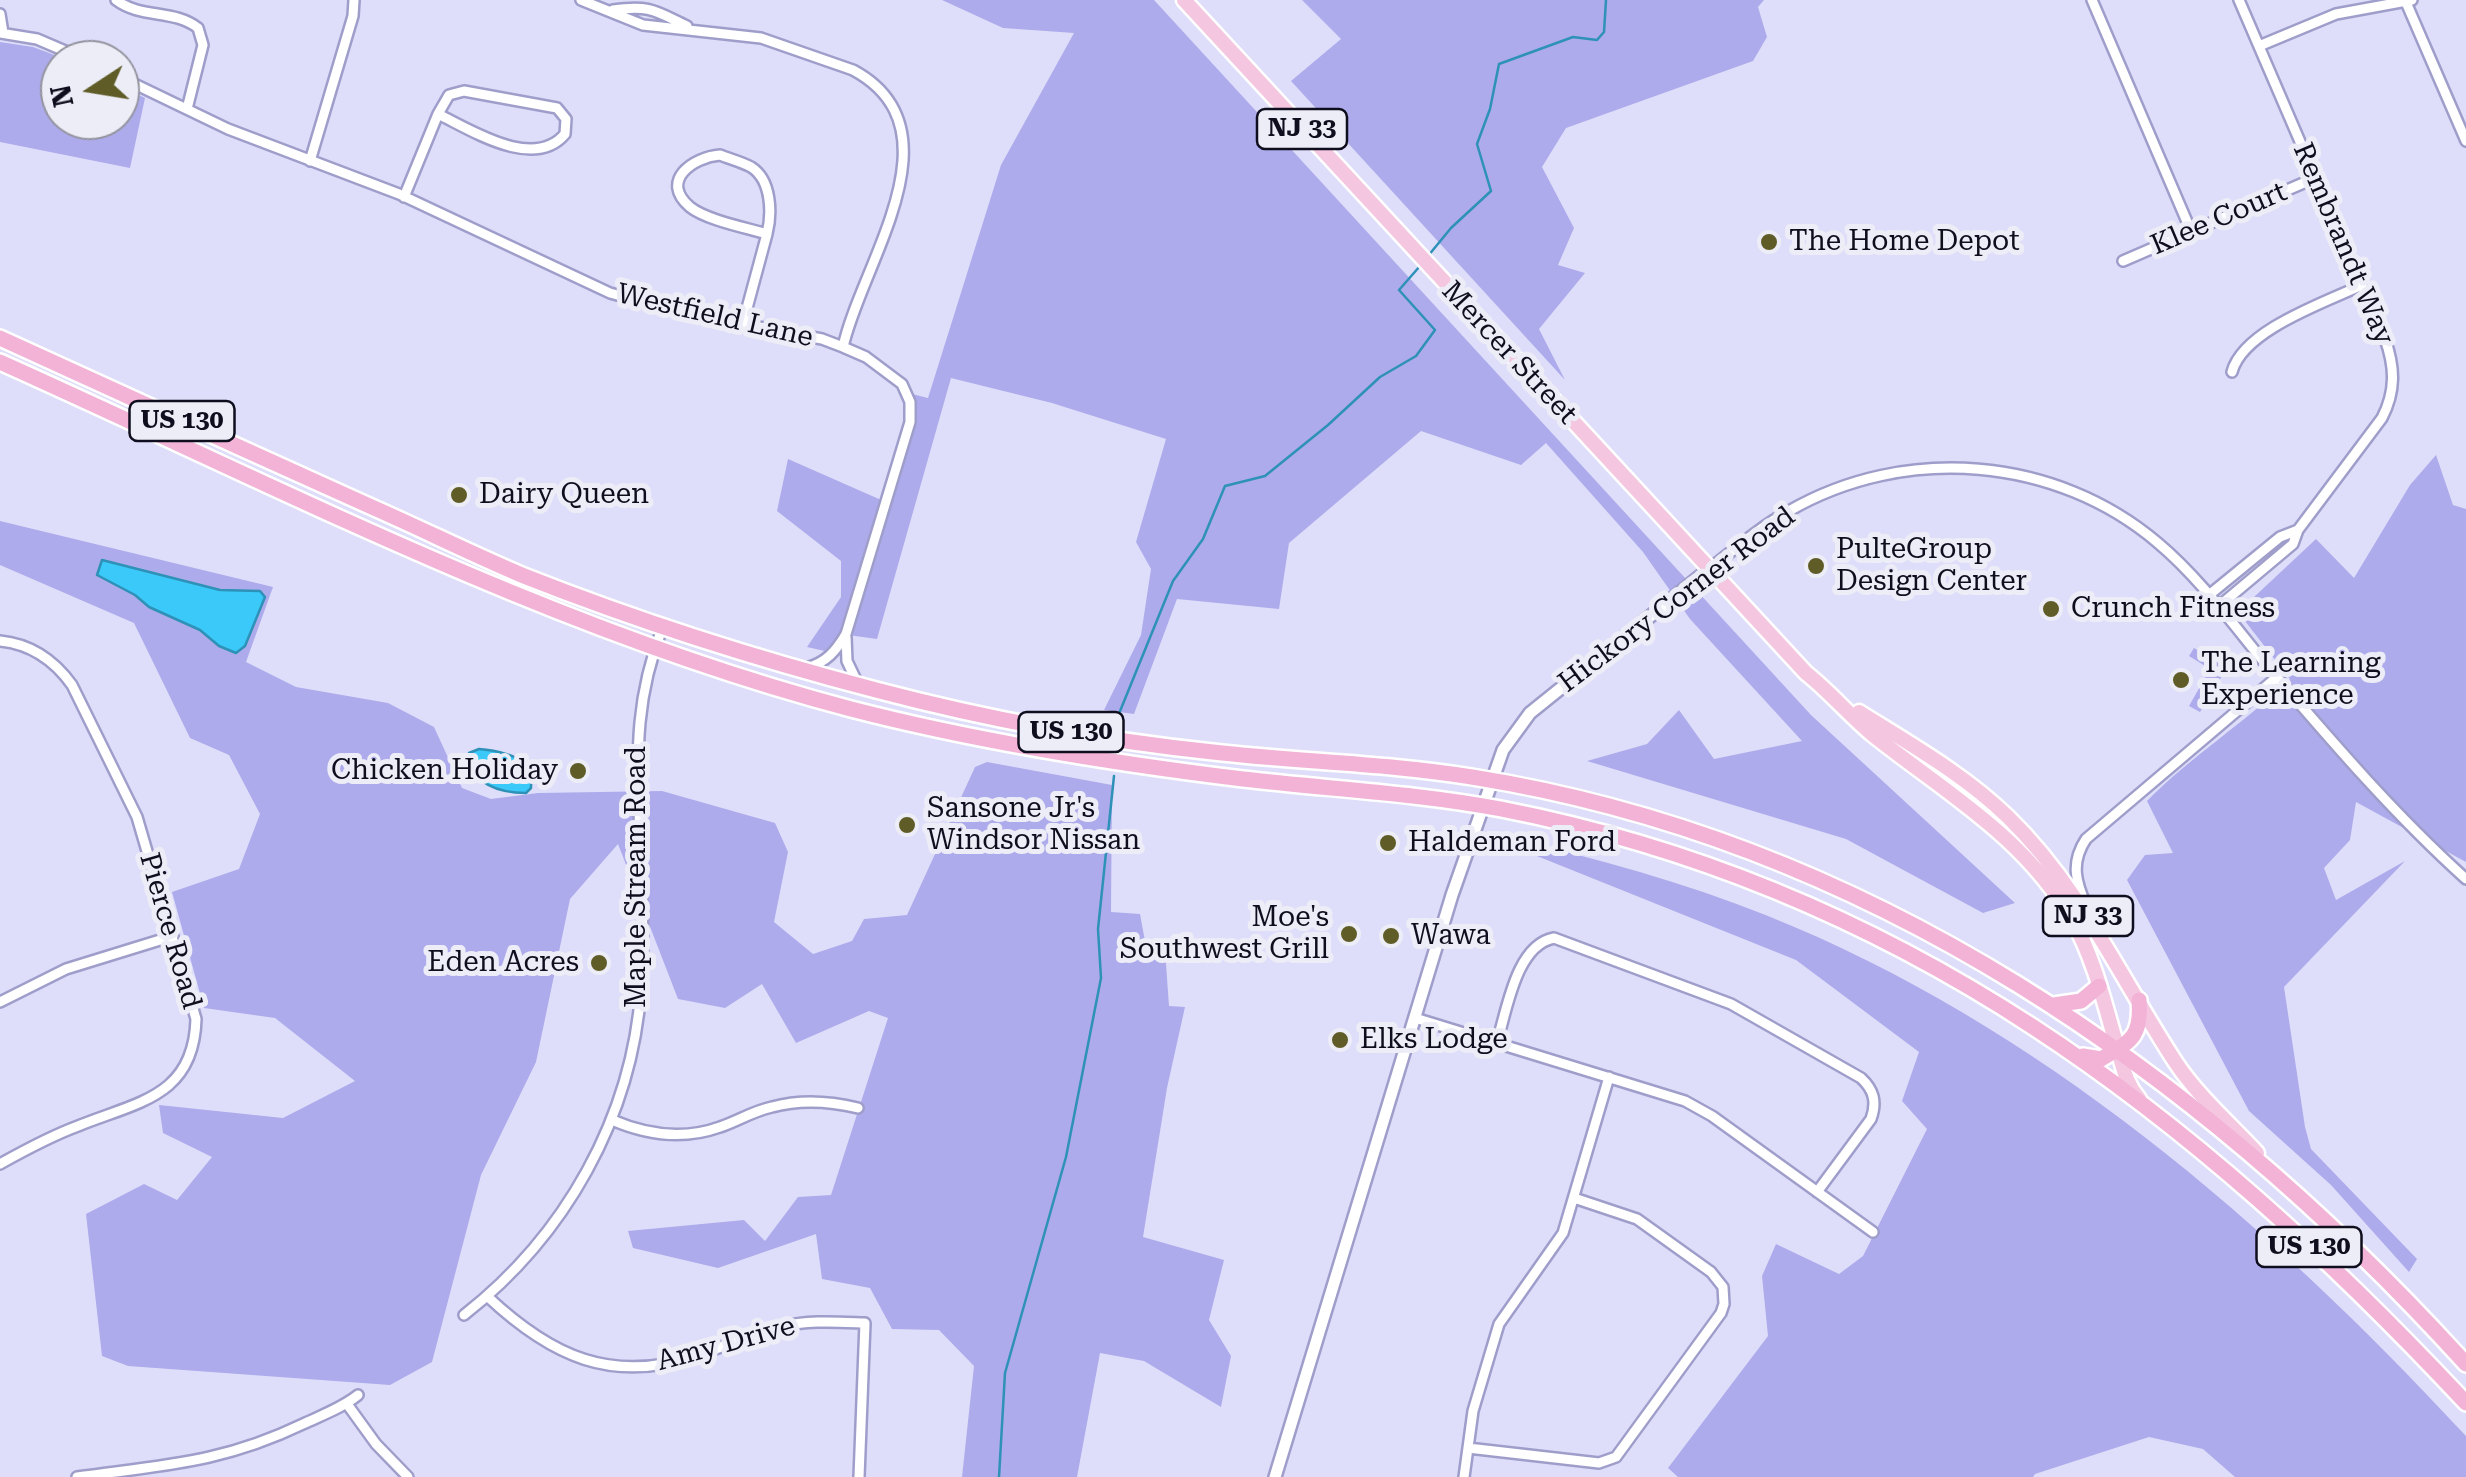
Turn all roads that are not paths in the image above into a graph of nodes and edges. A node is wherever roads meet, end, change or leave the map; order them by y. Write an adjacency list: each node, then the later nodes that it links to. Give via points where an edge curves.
1 (116, 0): 17 (street, via 143,14 190,21 201,32 204,46)
2 (354, 0): 11 (street)
3 (364, 0): 11 (street)
4 (582, 0): 9 (street)
5 (1184, 0): 35 (main road, Mercer Street / NJ 33)
6 (2092, 0): 23 (street)
7 (2239, 0): 15 (street, Rembrandt Way)
8 (2407, 1): 15 (street, via 2336,14); 19 (street)
9 (609, 11): 12 (street, via 654,27); 12 (street, via 652,8)
10 (0, 14): 13 (street)
11 (353, 16): 20 (street)
12 (700, 30): 29 (street, via 761,38 853,70 878,87 894,110 903,136 896,203)
13 (1, 33): 14 (street)
14 (40, 40)
15 (2259, 46): 21 (street, Rembrandt Way)
16 (140, 86): 17 (street, Westfield Lane)
17 (186, 109): 20 (street, Westfield Lane)
18 (438, 114): 18 (street, via 514,149 554,143 567,126 557,108 464,92 449,95); 22 (street)
19 (2466, 142)
20 (310, 161): 22 (street, Westfield Lane)
21 (2315, 178): 23 (street, Klee Court); 26 (street, Rembrandt Way)
22 (404, 197): 27 (street, Westfield Lane, via 610,293)
23 (2191, 231): 25 (street, Klee Court)
24 (767, 234): 24 (street, via 771,208 755,169 717,155 685,169 680,185 690,206); 27 (street)
25 (2123, 261)
26 (2362, 285): 31 (street, via 2288,319 2244,350); 34 (street, Rembrandt Way, via 2392,361 2390,402)
27 (743, 323): 29 (street, Westfield Lane)
28 (0, 338): 32 (highway, US 130)
29 (843, 347): 39 (street, Westfield Lane, via 895,376 911,412)
30 (0, 362): 33 (highway, US 130)
31 (2232, 372)
32 (349, 496): 33 (street); 38 (highway, US 130, via 514,572)
33 (338, 516): 41 (highway, US 130, via 506,592)
34 (2298, 530): 36 (street, Rembrandt Way); 37 (street, Rembrandt Way, via 2290,547)
35 (1709, 569): 36 (street, Hickory Corner Road, via 1788,511 1830,492 1898,472 1977,468 2032,477 2111,510 2156,541); 45 (main road, Mercer Street / NJ 33); 48 (street, Hickory Corner Road, via 1530,713 1510,736)
36 (2208, 596): 37 (street, Hickory Corner Road)
37 (2218, 607): 43 (street, Hickory Corner Road)
38 (663, 626): 41 (street, Maple Stream Road); 42 (highway, US 130)
39 (846, 634): 42 (street, via 836,652); 44 (street, Westfield Lane, via 847,661)
40 (0, 641): 52 (street, Pierce Road, via 39,653 72,684 137,817)
41 (655, 647): 47 (highway, US 130, via 852,709); 64 (street, Maple Stream Road, via 637,738 641,989 632,1054)
42 (802, 669): 44 (highway, US 130)
43 (2277, 676): 50 (street, Hickory Corner Road, via 2377,792); 51 (street, via 2086,840 2076,878)
44 (858, 685): 46 (highway, US 130)
45 (1840, 700): 51 (main road, Mercer Street / NJ 33, via 1967,782 2007,816); 53 (main road, Mercer Street / NJ 33, via 1870,732 2024,854 2072,919)
46 (979, 715): 47 (street); 48 (highway, US 130, via 1212,752)
47 (973, 735): 49 (highway, US 130, via 1153,767)
48 (1490, 780): 49 (street, Hickory Corner Road); 56 (highway, US 130, via 1655,818 1799,869 1922,927)
49 (1482, 806): 57 (street, Hickory Corner Road); 60 (highway, US 130, via 1657,849 1806,904 1949,974)
50 (2466, 879)
51 (2099, 932): 55 (main road, Mercer Street / NJ 33)
52 (173, 936): 54 (street, via 66,969); 65 (street, Pierce Road, via 196,1019 192,1049 178,1076 144,1103 72,1128)
53 (2099, 986): 56 (highway, via 2082,1001); 59 (main road, Mercer Street / NJ 33)
54 (1, 999)
55 (2139, 1000): 59 (highway, via 2136,1034); 66 (main road, Mercer Street / NJ 33, via 2185,1076)
56 (2052, 1004): 59 (highway, US 130)
57 (1415, 1018): 58 (street); 81 (street, Hickory Corner Road)
58 (1496, 1042): 61 (street); 67 (street, via 1524,959 1537,943 1554,938 1730,1004 1861,1078 1873,1092 1872,1119)
59 (2118, 1049): 60 (highway, via 2101,1059); 62 (main road, Mercer Street / NJ 33, via 2128,1086); 66 (highway, US 130)
60 (2080, 1055): 62 (highway, US 130)
61 (1610, 1076): 67 (street, via 1703,1110); 68 (street)
62 (2142, 1103): 74 (highway, US 130, via 2272,1211)
63 (858, 1108): 64 (street, via 790,1103 684,1135)
64 (612, 1120): 70 (street, Maple Stream Road, via 560,1214)
65 (0, 1164)
66 (2285, 1183): 72 (highway, US 130)
67 (1817, 1192): 69 (street)
68 (1574, 1198): 76 (street, via 1556,1244 1500,1324); 76 (street, via 1637,1219 1711,1272 1722,1287 1721,1312 1616,1457 1598,1463)
69 (1872, 1232)
70 (488, 1296): 71 (street, Maple Stream Road); 80 (street, Amy Drive, via 558,1350 613,1365 678,1362 793,1324 865,1324)
71 (464, 1315)
72 (2466, 1364)
73 (358, 1395): 75 (street)
74 (2466, 1403)
75 (346, 1404): 77 (street, via 263,1443); 79 (street)
76 (1468, 1448): 82 (street)
77 (175, 1471): 78 (street)
78 (77, 1477)
79 (408, 1477)
80 (859, 1477)
81 (1275, 1477)
82 (1464, 1477)

